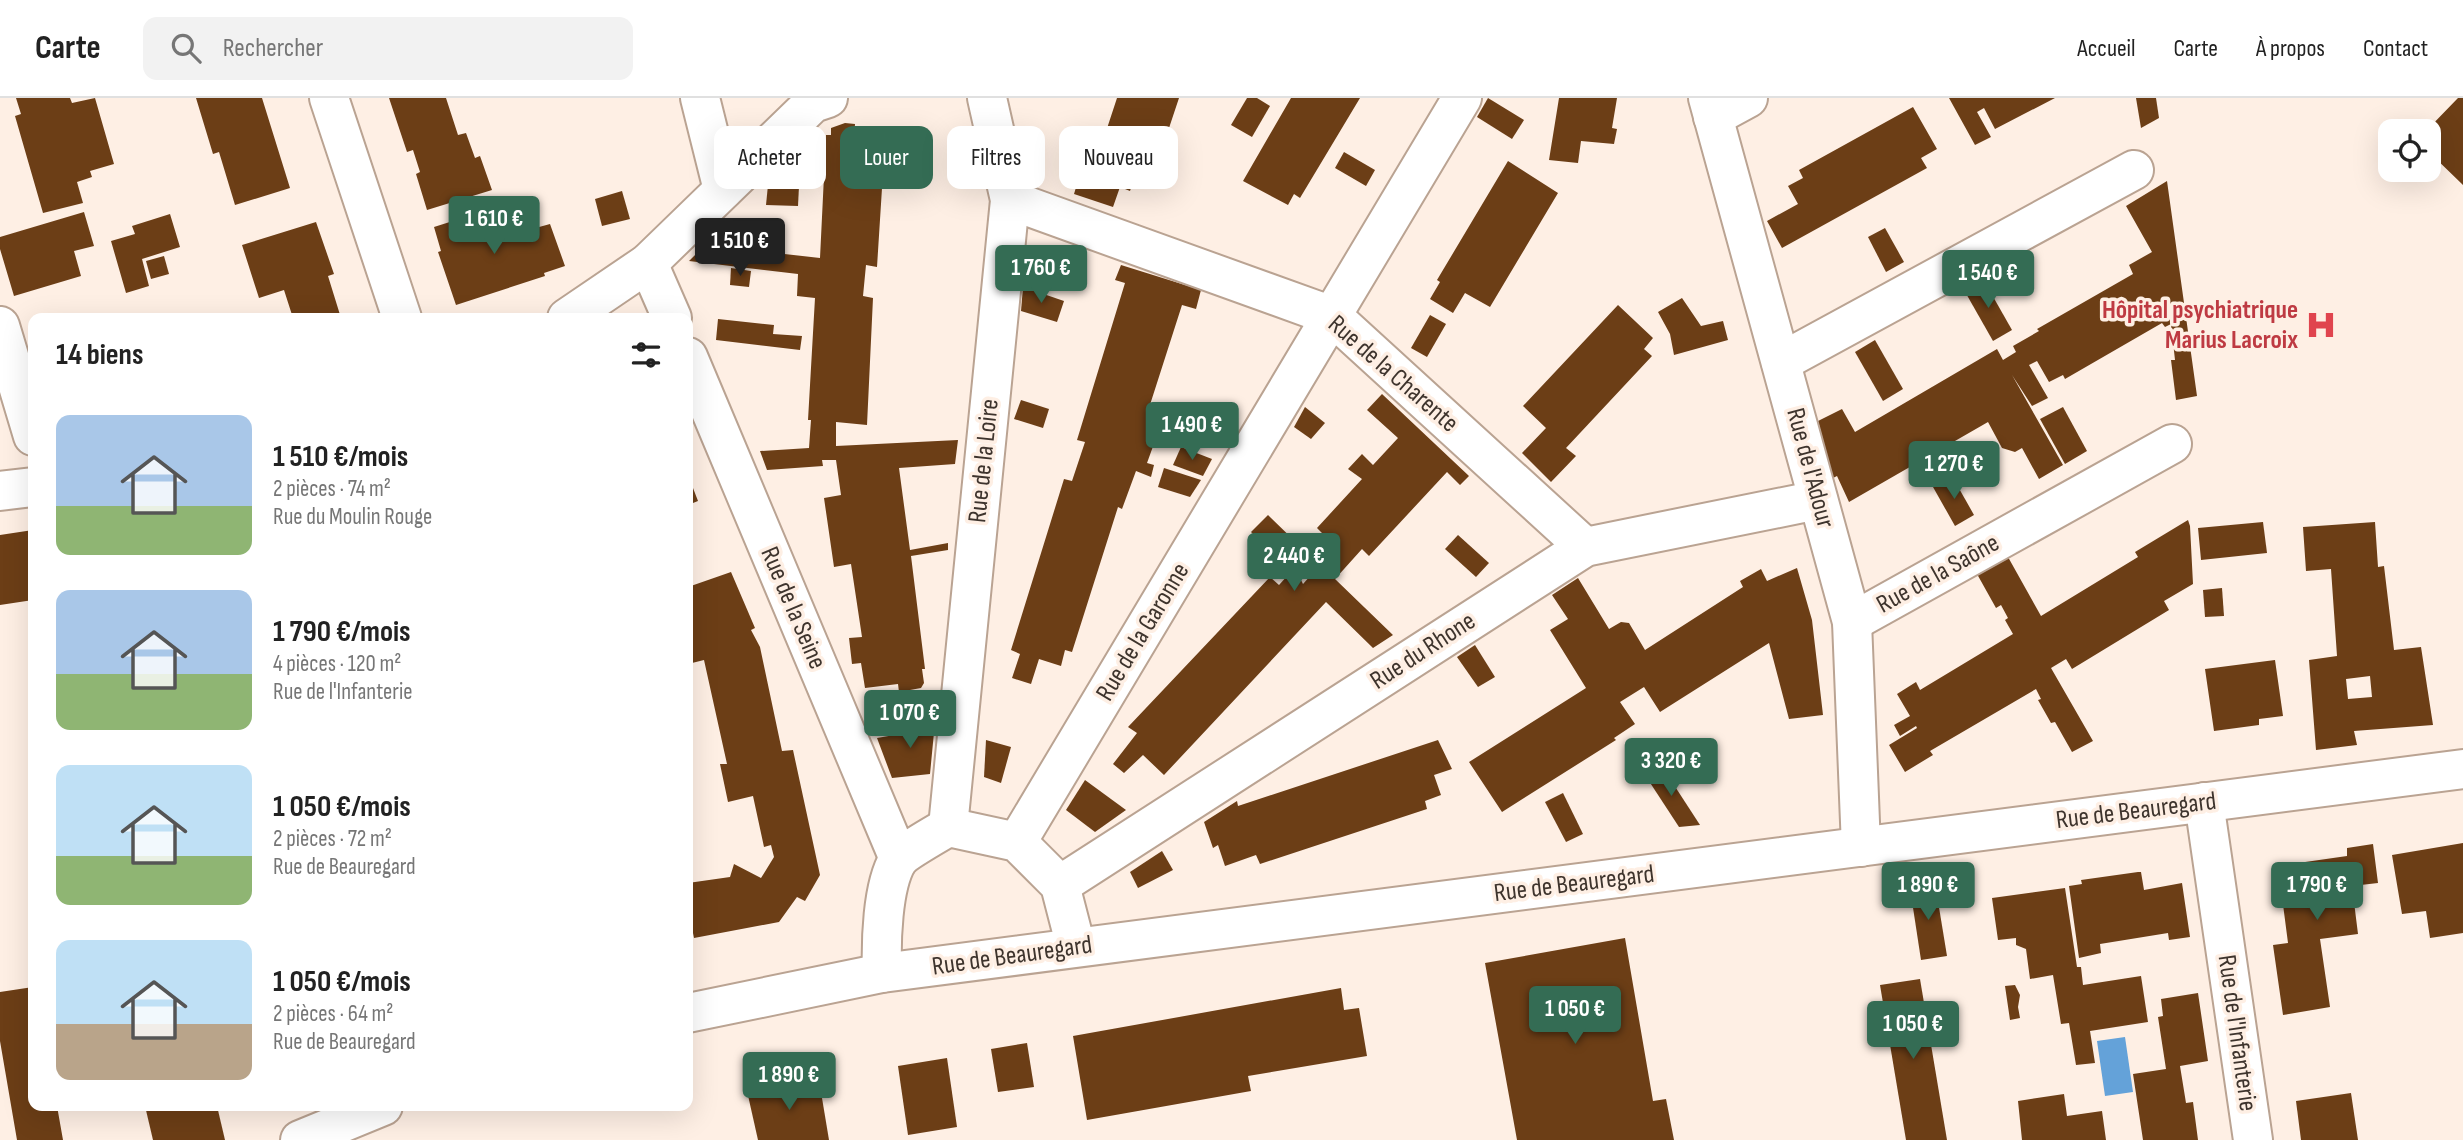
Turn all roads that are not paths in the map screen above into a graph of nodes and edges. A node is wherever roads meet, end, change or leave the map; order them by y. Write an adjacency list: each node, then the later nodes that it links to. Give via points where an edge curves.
1 (329, 98): 12 (street)
2 (699, 98): 9 (street)
3 (828, 98): 9 (street, via 813,103)
4 (987, 98): 10 (street, Rue de la Loire)
5 (1462, 98): 15 (street, Rue de la Garonne)
6 (1748, 98): 7 (street)
7 (1711, 107): 17 (street, Rue de l'Adour)
8 (2134, 170): 17 (street)
9 (723, 190): 11 (street)
10 (1010, 200): 15 (street, Rue de la Charente); 28 (street, Rue de la Loire)
11 (648, 263): 13 (street); 14 (street)
12 (400, 313)
13 (574, 313)
14 (669, 313)
15 (1332, 316): 24 (street, Rue de la Charente); 29 (street, Rue de la Garonne)
16 (0, 326): 19 (street)
17 (1781, 362): 23 (street, Rue de l'Adour)
18 (693, 369): 31 (street, Rue de la Seine)
19 (28, 419)
20 (2172, 444): 25 (street, Rue de la Saône)
21 (28, 488): 22 (street)
22 (0, 491)
23 (1818, 500): 24 (street, Rue du Rhone); 25 (street, Rue de l'Adour)
24 (1585, 547): 32 (street, Rue du Rhone)
25 (1852, 622): 30 (street, Rue de l'Adour)
26 (2463, 769): 27 (street, Rue de Beauregard)
27 (2204, 802): 30 (street, Rue de Beauregard); 39 (street, Rue de l'Infanterie)
28 (948, 827): 29 (street); 31 (street)
29 (1017, 842): 32 (street)
30 (1861, 847): 33 (street, Rue de Beauregard)
31 (899, 859): 34 (street, via 885,898)
32 (1060, 885): 33 (street)
33 (1076, 947): 34 (street, Rue de Beauregard)
34 (882, 973): 35 (street, Rue de Beauregard)
35 (693, 1012)
36 (375, 1111): 37 (street)
37 (344, 1131): 38 (street)
38 (300, 1140)
39 (2253, 1140)

